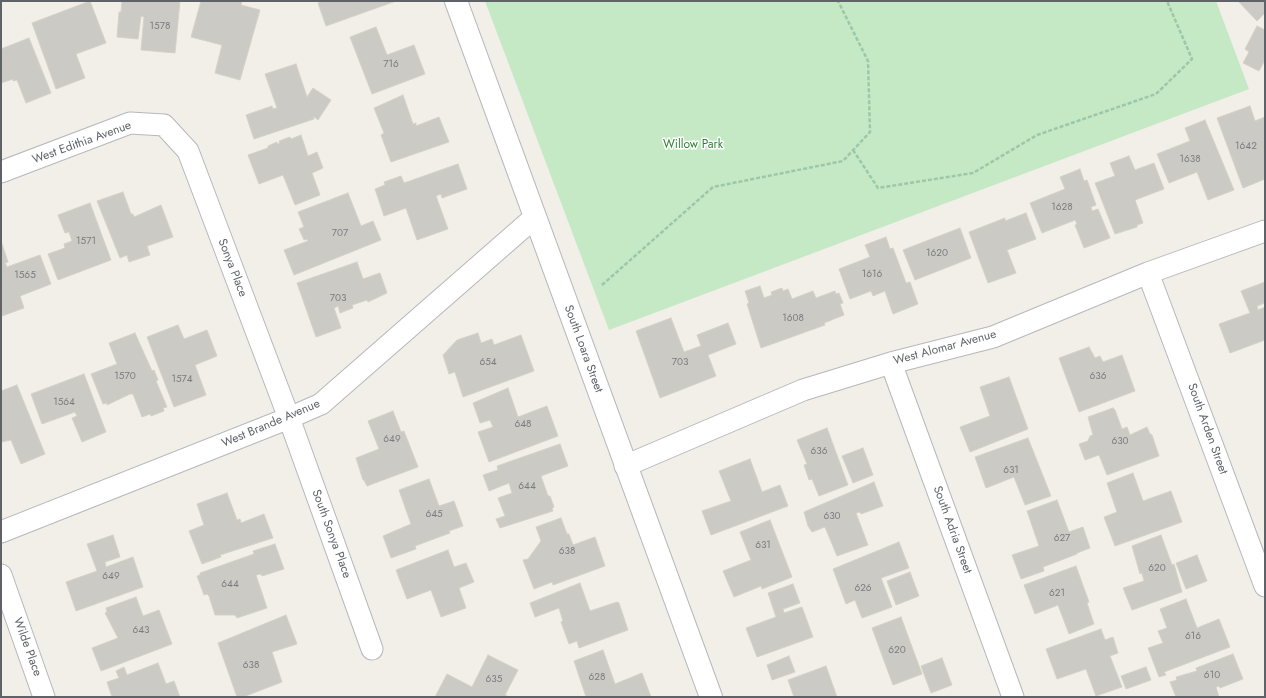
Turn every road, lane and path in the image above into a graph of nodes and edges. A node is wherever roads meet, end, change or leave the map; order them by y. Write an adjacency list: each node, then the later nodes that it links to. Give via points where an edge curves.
1 (456, 1): 7 (street, South Loara Street)
2 (838, 1): 5 (path, via 868,61 870,132)
3 (1167, 1): 5 (path, via 1192,59 1156,94 1037,135 973,173 878,188)
4 (164, 125): 6 (street, West Edithia Avenue, via 130,123); 12 (street, Sonya Place, via 188,151)
5 (853, 150): 10 (path, via 843,161 713,187)
6 (1, 172)
7 (535, 217): 12 (street, West Brande Avenue, via 321,404); 13 (street, South Loara Street)
8 (1265, 231): 9 (street, West Alomar Avenue)
9 (1148, 272): 11 (street, West Alomar Avenue, via 993,337); 16 (street, South Arden Street)
10 (602, 285)
11 (891, 362): 13 (street, West Alomar Avenue, via 803,390); 20 (street, South Adria Street)
12 (289, 418): 14 (street, West Brande Avenue); 17 (street, South Sonya Place)
13 (625, 466): 19 (street, South Loara Street)
14 (1, 532)
15 (1, 575): 18 (street, Wilde Place)
16 (1265, 586)
17 (372, 649)
18 (44, 697)
19 (711, 697)
20 (1012, 697)

